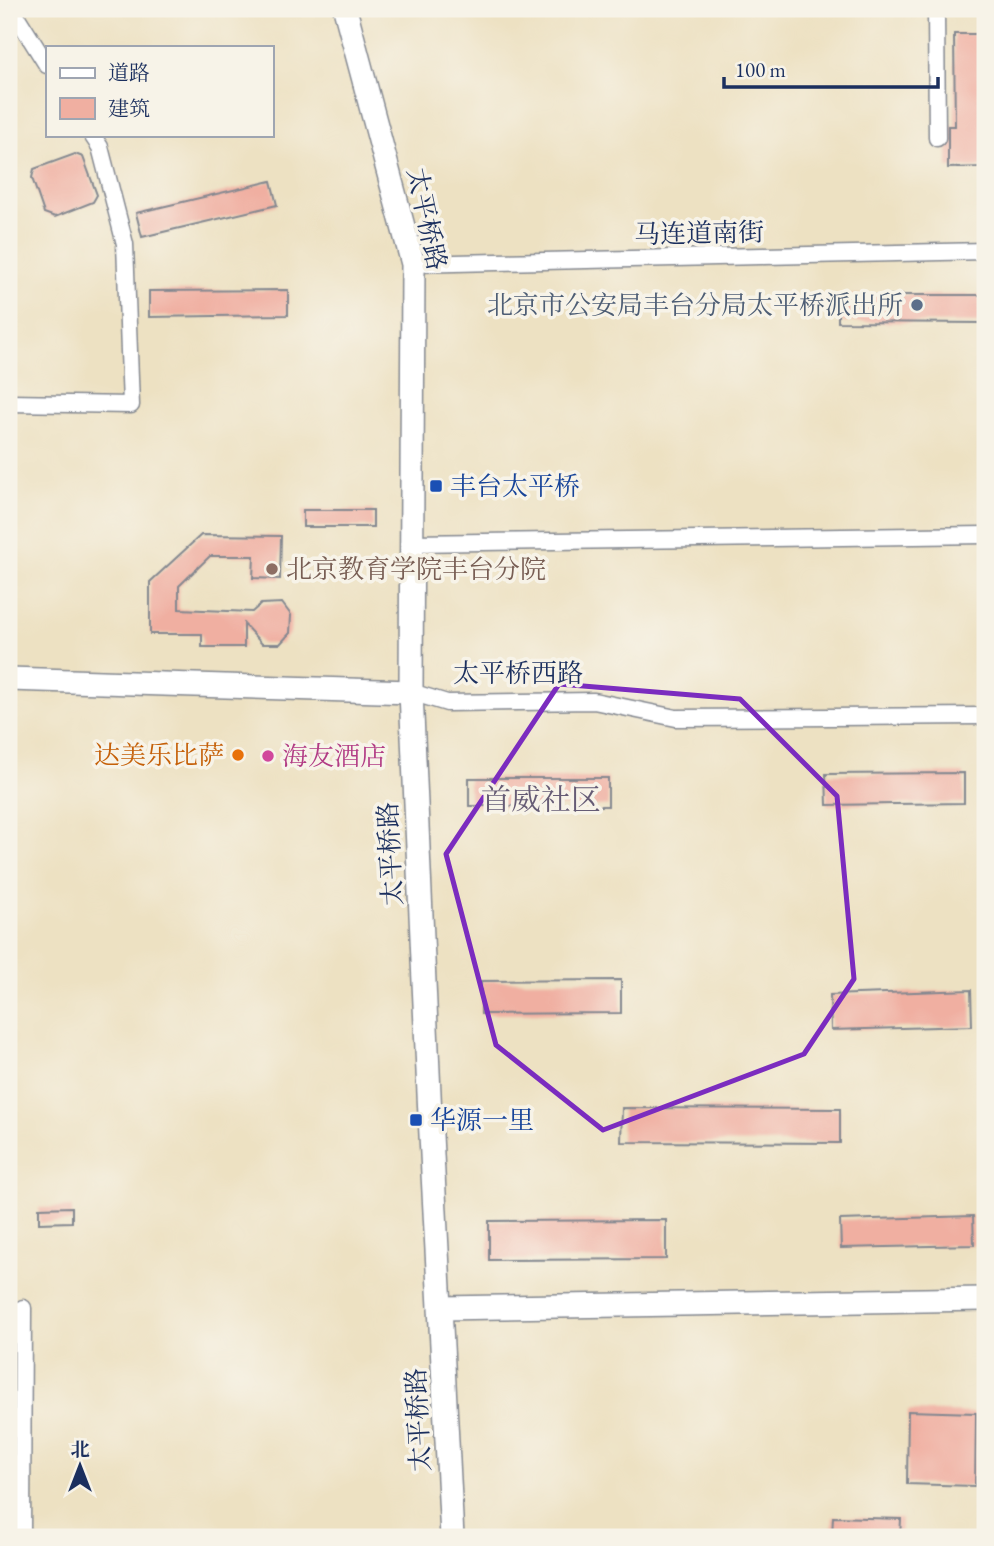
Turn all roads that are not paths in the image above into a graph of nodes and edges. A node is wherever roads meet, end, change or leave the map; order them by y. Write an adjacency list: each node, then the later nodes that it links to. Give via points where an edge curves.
1 (12, 9): 4 (street)
2 (345, 9): 8 (street, 太平桥路)
3 (936, 9): 6 (street)
4 (46, 63)
5 (93, 136): 9 (street, via 100,147 125,244 131,405)
6 (937, 138)
7 (985, 250): 8 (street, 马连道南街)
8 (413, 264): 11 (street, 太平桥路)
9 (9, 403)
10 (985, 534): 11 (street)
11 (413, 543): 13 (street, 太平桥路)
12 (9, 679): 13 (street, 太平桥西路)
13 (411, 692): 14 (street, 太平桥西路, via 447,703 594,701 676,718); 17 (street, 太平桥路)
14 (985, 716)
15 (985, 1299): 17 (street)
16 (23, 1308): 18 (street)
17 (441, 1308): 19 (street, 太平桥路)
18 (22, 1537)
19 (452, 1537)

